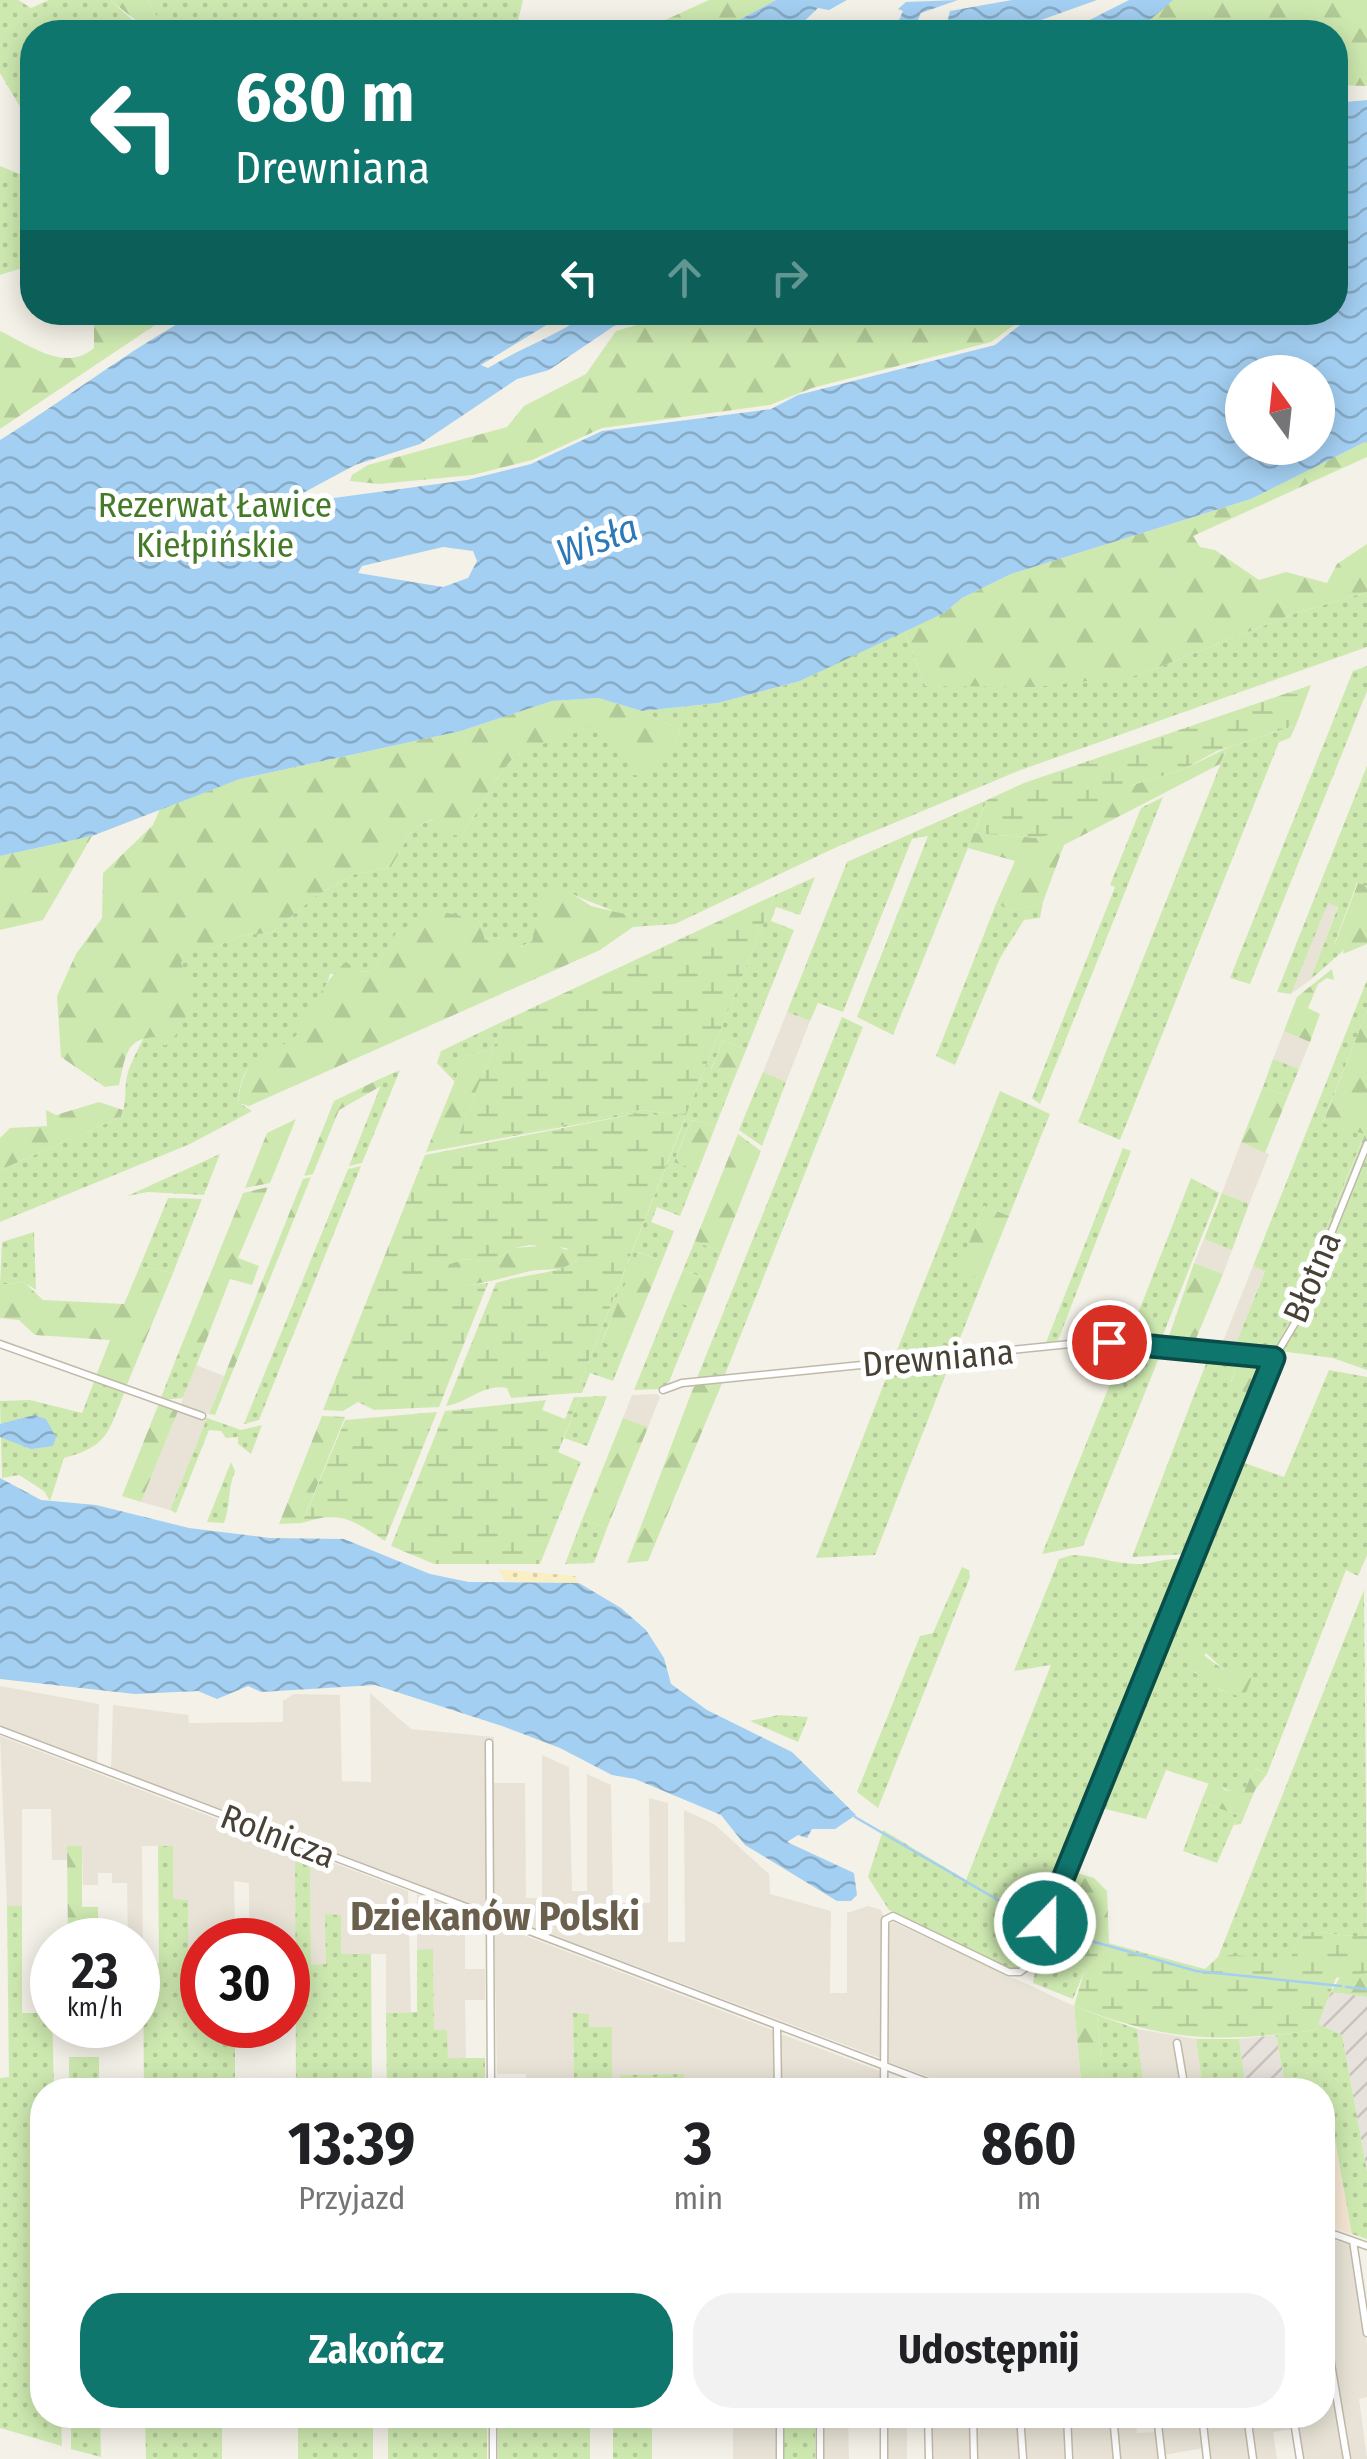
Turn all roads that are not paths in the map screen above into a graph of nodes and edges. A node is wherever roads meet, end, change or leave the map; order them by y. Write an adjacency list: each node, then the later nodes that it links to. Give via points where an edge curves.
1 (1367, 1144): 3 (street, Błotna)
2 (0, 1344): 5 (street)
3 (1274, 1358): 4 (street, Drewniana, via 1147,1342 1069,1343); 11 (street, Błotna, via 1029,1965 1009,1972 888,1917)
4 (663, 1390)
5 (202, 1416)
6 (0, 1730): 8 (street, Rolnicza)
7 (490, 1743): 8 (street)
8 (490, 1917): 9 (street, Rolnicza); 12 (street)
9 (777, 2027): 11 (street, Rolnicza); 13 (street)
10 (1177, 2043): 16 (street)
11 (884, 2066): 14 (street); 15 (street, Rolnicza)
12 (491, 2078)
13 (778, 2078)
14 (884, 2078)
15 (908, 2078)
16 (1183, 2078)
17 (1335, 2235): 18 (street)
18 (1352, 2241): 19 (street); 20 (street)
19 (1367, 2246)
20 (1367, 2333)
21 (1335, 2391): 48 (street)
22 (493, 2428): 35 (street)
23 (780, 2428): 36 (street)
24 (820, 2428): 37 (street)
25 (884, 2428): 38 (street)
26 (928, 2428): 39 (street)
27 (973, 2428): 40 (street)
28 (1021, 2428): 41 (street)
29 (1067, 2428): 42 (street)
30 (1113, 2428): 43 (street)
31 (1158, 2428): 44 (street)
32 (1203, 2428): 45 (street)
33 (1249, 2428): 46 (street)
34 (1294, 2428): 47 (street)
35 (493, 2459)
36 (780, 2459)
37 (820, 2459)
38 (884, 2459)
39 (929, 2459)
40 (974, 2459)
41 (1022, 2459)
42 (1070, 2459)
43 (1116, 2459)
44 (1162, 2459)
45 (1207, 2459)
46 (1253, 2459)
47 (1300, 2459)
48 (1346, 2459)

